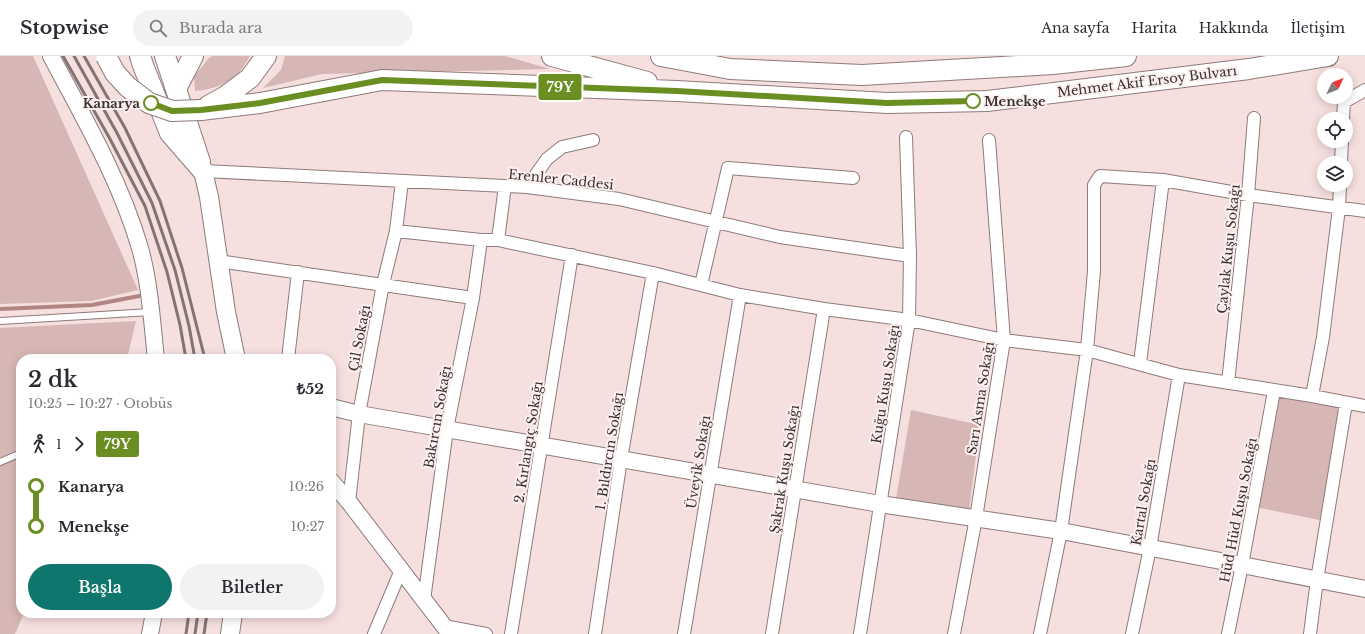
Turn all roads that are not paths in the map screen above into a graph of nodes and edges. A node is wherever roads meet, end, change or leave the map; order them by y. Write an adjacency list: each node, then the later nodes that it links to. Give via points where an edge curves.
1 (50, 56): 44 (street, via 121,192 140,248 148,282)
2 (106, 56): 14 (main road, bridge, via 115,73 128,87 149,102 172,111)
3 (140, 56): 20 (main road, via 170,133)
4 (165, 56): 11 (main road)
5 (193, 56): 11 (main road)
6 (266, 56): 14 (main road, via 250,78)
7 (552, 56): 13 (main road)
8 (660, 56): 9 (main road, via 730,69 862,75 1054,64)
9 (1126, 56)
10 (1328, 56): 13 (main road, Mehmet Akif Ersoy Bulvarı, via 1249,69 987,100 887,103)
11 (176, 89): 20 (main road)
12 (1365, 90): 15 (street, via 1344,102)
13 (677, 91): 14 (main road, via 382,80 260,103)
14 (201, 110)
15 (1343, 112)
16 (1254, 118): 27 (street, Çaylak Kuşu Sokağı)
17 (906, 137): 35 (street, Kuğu Kuşu Sokağı)
18 (593, 140): 25 (street, via 562,147 547,159)
19 (989, 140): 47 (street, Sarı Asma Sokağı)
20 (203, 171): 23 (street, Erenler Caddesi); 36 (main road)
21 (853, 178): 30 (street, via 728,168)
22 (1162, 180): 27 (street); 48 (street, via 1100,176 1094,185 1094,271); 52 (street)
23 (402, 181): 24 (street, Erenler Caddesi); 31 (street, Çil Sokağı)
24 (505, 186): 25 (street, Erenler Caddesi); 33 (street)
25 (527, 187): 30 (street, Erenler Caddesi, via 619,199)
26 (1340, 192): 28 (street)
27 (1248, 195): 28 (street); 54 (street, Çaylak Kuşu Sokağı)
28 (1340, 208): 29 (street); 56 (street, via 1323,338)
29 (1365, 211)
30 (715, 222): 35 (street, Erenler Caddesi, via 780,237); 40 (street)
31 (396, 231): 32 (street); 39 (street, Çil Sokağı)
32 (481, 240): 33 (street); 42 (street, Bakırcın Sokağı)
33 (498, 240): 34 (street)
34 (572, 255): 38 (street); 62 (street, 2. Kırlangıç Sokağı)
35 (910, 256): 45 (street, Kuğu Kuşu Sokağı)
36 (218, 261): 37 (street); 50 (main road)
37 (298, 272): 39 (street); 51 (street)
38 (653, 273): 40 (street); 64 (street, 1. Bıldırcın Sokağı)
39 (383, 284): 42 (street); 60 (street, Çil Sokağı)
40 (701, 285): 41 (street)
41 (740, 295): 43 (street); 66 (street, Üveyik Sokağı)
42 (473, 298): 61 (street, Bakırcın Sokağı)
43 (824, 309): 45 (street); 68 (street, Şakrak Kuşu Sokağı)
44 (151, 312): 46 (lane); 49 (street)
45 (909, 320): 47 (street); 70 (street, Kuğu Kuşu Sokağı)
46 (0, 321)
47 (1004, 340): 48 (street); 71 (street, Sarı Asma Sokağı)
48 (1087, 350): 52 (street); 72 (street)
49 (155, 354)
50 (236, 354)
51 (289, 354)
52 (1140, 363): 53 (street)
53 (1179, 375): 54 (street); 73 (street, Kartal Sokağı)
54 (1228, 383): 55 (street)
55 (1274, 391): 56 (street); 74 (street, Hüd Hüd Kuşu Sokağı)
56 (1312, 396): 57 (street)
57 (1346, 403): 58 (street); 76 (street)
58 (1365, 406)
59 (336, 408): 60 (street)
60 (359, 414): 61 (street); 69 (street, Çil Sokağı)
61 (447, 429): 62 (street); 78 (street, Bakırcın Sokağı)
62 (541, 445): 64 (street); 86 (street, 2. Kırlangıç Sokağı)
63 (16, 455): 65 (lane)
64 (621, 459): 66 (street); 87 (street, 1. Bıldırcın Sokağı)
65 (0, 462)
66 (710, 475): 68 (street); 88 (street, Üveyik Sokağı)
67 (336, 487): 69 (street)
68 (795, 490): 70 (street); 89 (street, Şakrak Kuşu Sokağı)
69 (349, 502): 75 (street)
70 (880, 504): 71 (street); 90 (street, Kuğu Kuşu Sokağı)
71 (976, 518): 72 (street); 91 (street, Sarı Asma Sokağı)
72 (1061, 531): 73 (street); 92 (street)
73 (1150, 548): 74 (street); 93 (street, Kartal Sokağı)
74 (1242, 565): 76 (street); 94 (street, Hüd Hüd Kuşu Sokağı)
75 (401, 570): 78 (street); 84 (street)
76 (1317, 580): 77 (street); 95 (street)
77 (1365, 589)
78 (424, 600): 81 (street)
79 (153, 618): 82 (street)
80 (232, 618): 83 (main road)
81 (447, 630): 85 (street)
82 (150, 634)
83 (230, 634)
84 (374, 634)
85 (486, 634)
86 (511, 634)
87 (595, 634)
88 (684, 634)
89 (772, 634)
90 (860, 634)
91 (954, 634)
92 (1040, 634)
93 (1132, 634)
94 (1228, 634)
95 (1310, 634)

